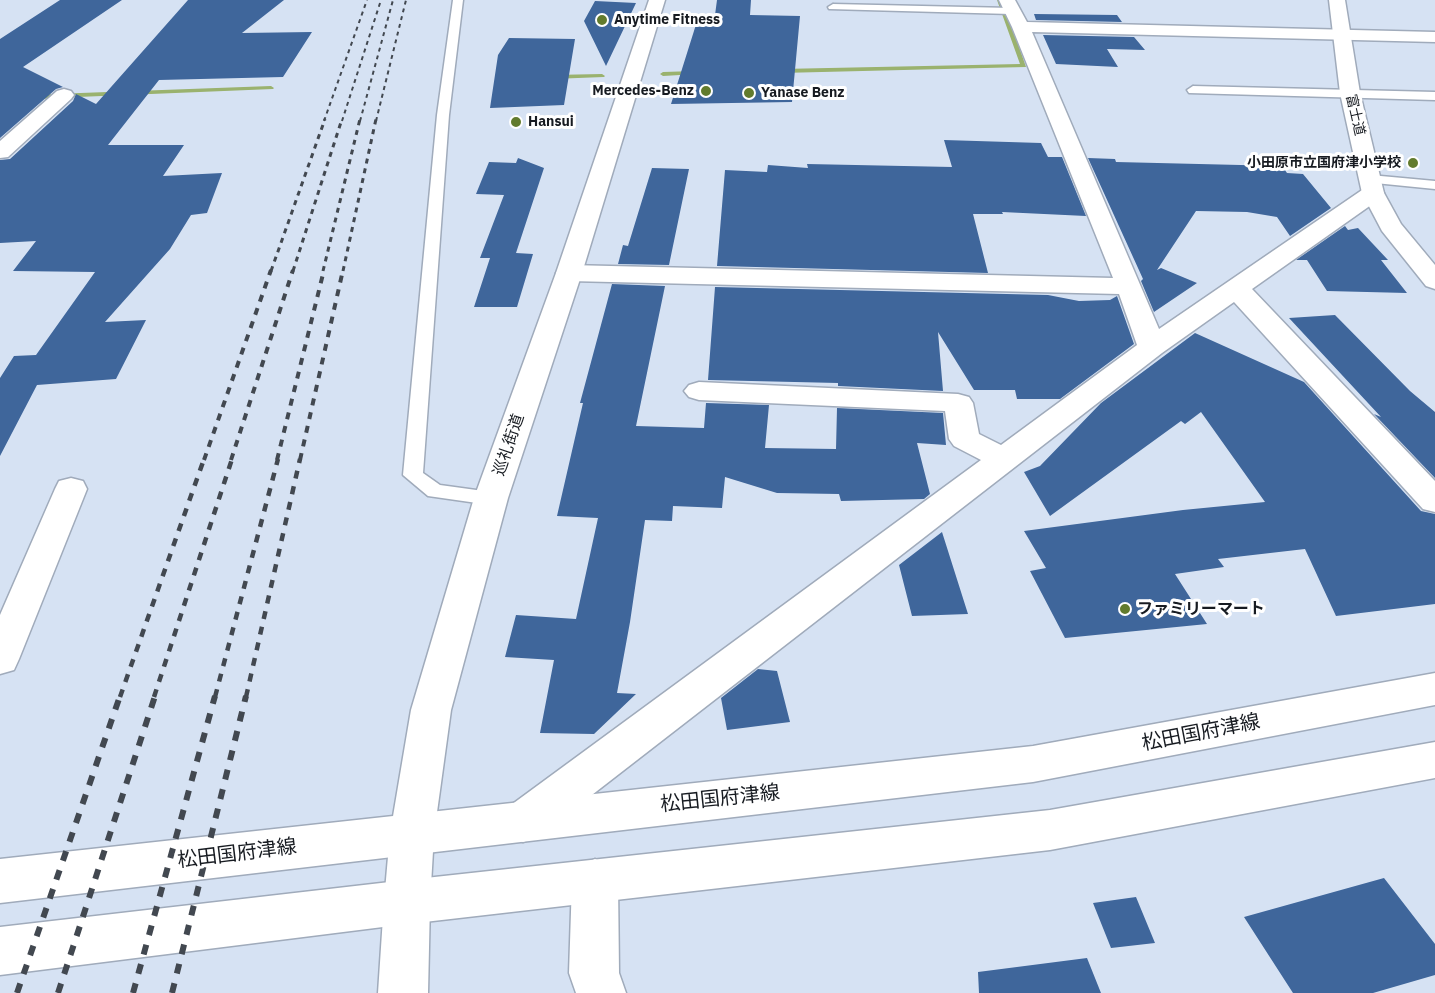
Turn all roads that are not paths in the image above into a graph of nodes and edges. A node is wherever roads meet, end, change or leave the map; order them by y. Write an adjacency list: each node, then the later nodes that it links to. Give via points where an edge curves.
1 (458, 0): 23 (lane, via 443,115 414,475 435,491)
2 (657, 0): 15 (street, 巡礼街道)
3 (1337, 0): 6 (street, 富士道)
4 (833, 8): 5 (lane)
5 (1013, 13): 6 (street); 17 (street)
6 (1341, 35): 7 (street); 9 (street, 富士道)
7 (1435, 37)
8 (1193, 90): 9 (lane)
9 (1350, 93): 11 (lane); 14 (street, 富士道)
10 (64, 95): 12 (street)
11 (1435, 96)
12 (0, 152)
13 (1435, 184): 14 (lane)
14 (1371, 186): 16 (street, 富士道, via 1390,226); 18 (street)
15 (569, 273): 17 (street); 23 (street, 巡礼街道)
16 (1435, 281)
17 (1129, 286): 19 (street)
18 (1236, 288): 19 (street); 24 (street)
19 (1152, 347): 21 (street)
20 (699, 391): 21 (street, via 958,403 965,439)
21 (1004, 459): 28 (street)
22 (71, 489): 25 (street)
23 (491, 498): 29 (street, 巡礼街道, via 431,710)
24 (1435, 501)
25 (0, 659)
26 (1435, 689): 28 (street, 松田国府津線, via 1033,764)
27 (1435, 760): 31 (street, via 1050,830)
28 (523, 822): 29 (street, 松田国府津線)
29 (412, 834): 30 (street, 松田国府津線); 32 (street, 巡礼街道)
30 (0, 881)
31 (595, 881): 32 (street); 35 (street, via 594,973)
32 (407, 902): 33 (street); 34 (street, 巡礼街道)
33 (0, 951)
34 (405, 976)
35 (601, 993)

